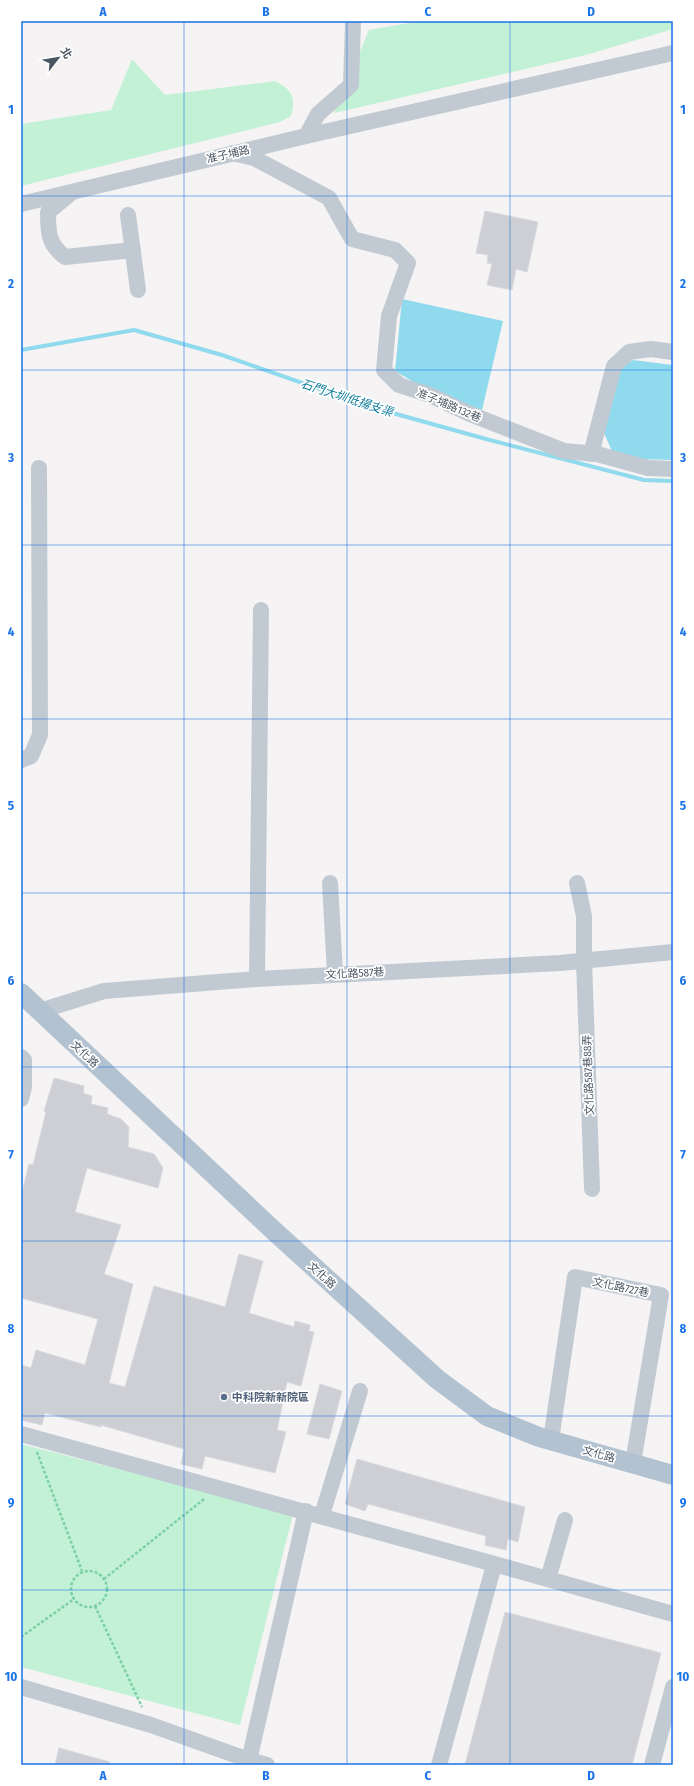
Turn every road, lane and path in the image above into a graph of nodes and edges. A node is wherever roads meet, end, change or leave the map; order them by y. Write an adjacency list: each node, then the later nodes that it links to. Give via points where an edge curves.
1 (353, 21): 3 (lane, via 351,85 318,114)
2 (673, 53): 3 (lane, 准子埔路)
3 (306, 136): 4 (lane, 准子埔路)
4 (232, 153): 5 (lane, 准子埔路); 11 (lane, 准子埔路132巷, via 254,158 329,198 352,239 395,250 408,263 388,316 384,370 399,385 430,395 564,452)
5 (74, 191): 6 (lane, 准子埔路); 8 (lane, via 48,212 48,234 57,251 66,257)
6 (21, 204)
7 (128, 215): 8 (lane)
8 (133, 250): 9 (lane)
9 (138, 290)
10 (673, 352): 11 (lane, via 651,349 629,352 614,366)
11 (591, 454): 13 (lane, 准子埔路132巷, via 648,468)
12 (39, 468): 15 (lane, via 40,735 30,756)
13 (673, 469)
14 (261, 610): 21 (lane)
15 (21, 760)
16 (330, 883): 20 (lane)
17 (577, 883): 19 (lane, 文化路587巷88弄, via 584,916)
18 (673, 952): 19 (lane, 文化路587巷)
19 (584, 961): 20 (lane, 文化路587巷); 26 (lane, 文化路587巷88弄)
20 (335, 974): 21 (lane, 文化路587巷)
21 (258, 978): 23 (lane, 文化路587巷, via 104,991)
22 (21, 993): 23 (main road, 文化路)
23 (40, 1011): 29 (main road, 文化路, via 437,1380 487,1416)
24 (21, 1057): 25 (lane, via 24,1060 24,1088)
25 (21, 1099)
26 (592, 1189)
27 (360, 1391): 34 (lane)
28 (26, 1435): 32 (lane); 37 (path)
29 (551, 1440): 30 (main road, 文化路); 30 (lane, 文化路727巷, via 575,1277 661,1295)
30 (633, 1463): 31 (main road, 文化路)
31 (673, 1475)
32 (219, 1487): 33 (lane); 38 (path)
33 (306, 1511): 34 (lane); 47 (lane)
34 (322, 1515): 36 (lane)
35 (565, 1520): 39 (lane)
36 (494, 1565): 39 (lane); 49 (lane)
37 (82, 1571): 38 (path, via 94,1571); 40 (path, via 70,1586)
38 (104, 1579): 41 (path, via 107,1584 106,1595 104,1600)
39 (548, 1579): 42 (lane)
40 (74, 1599): 41 (path, via 83,1606); 43 (path)
41 (95, 1606): 46 (path)
42 (673, 1614)
43 (21, 1637)
44 (21, 1686): 46 (lane)
45 (673, 1687): 50 (lane)
46 (151, 1725): 47 (lane)
47 (248, 1763): 48 (lane)
48 (267, 1765)
49 (439, 1765)
50 (652, 1765)

